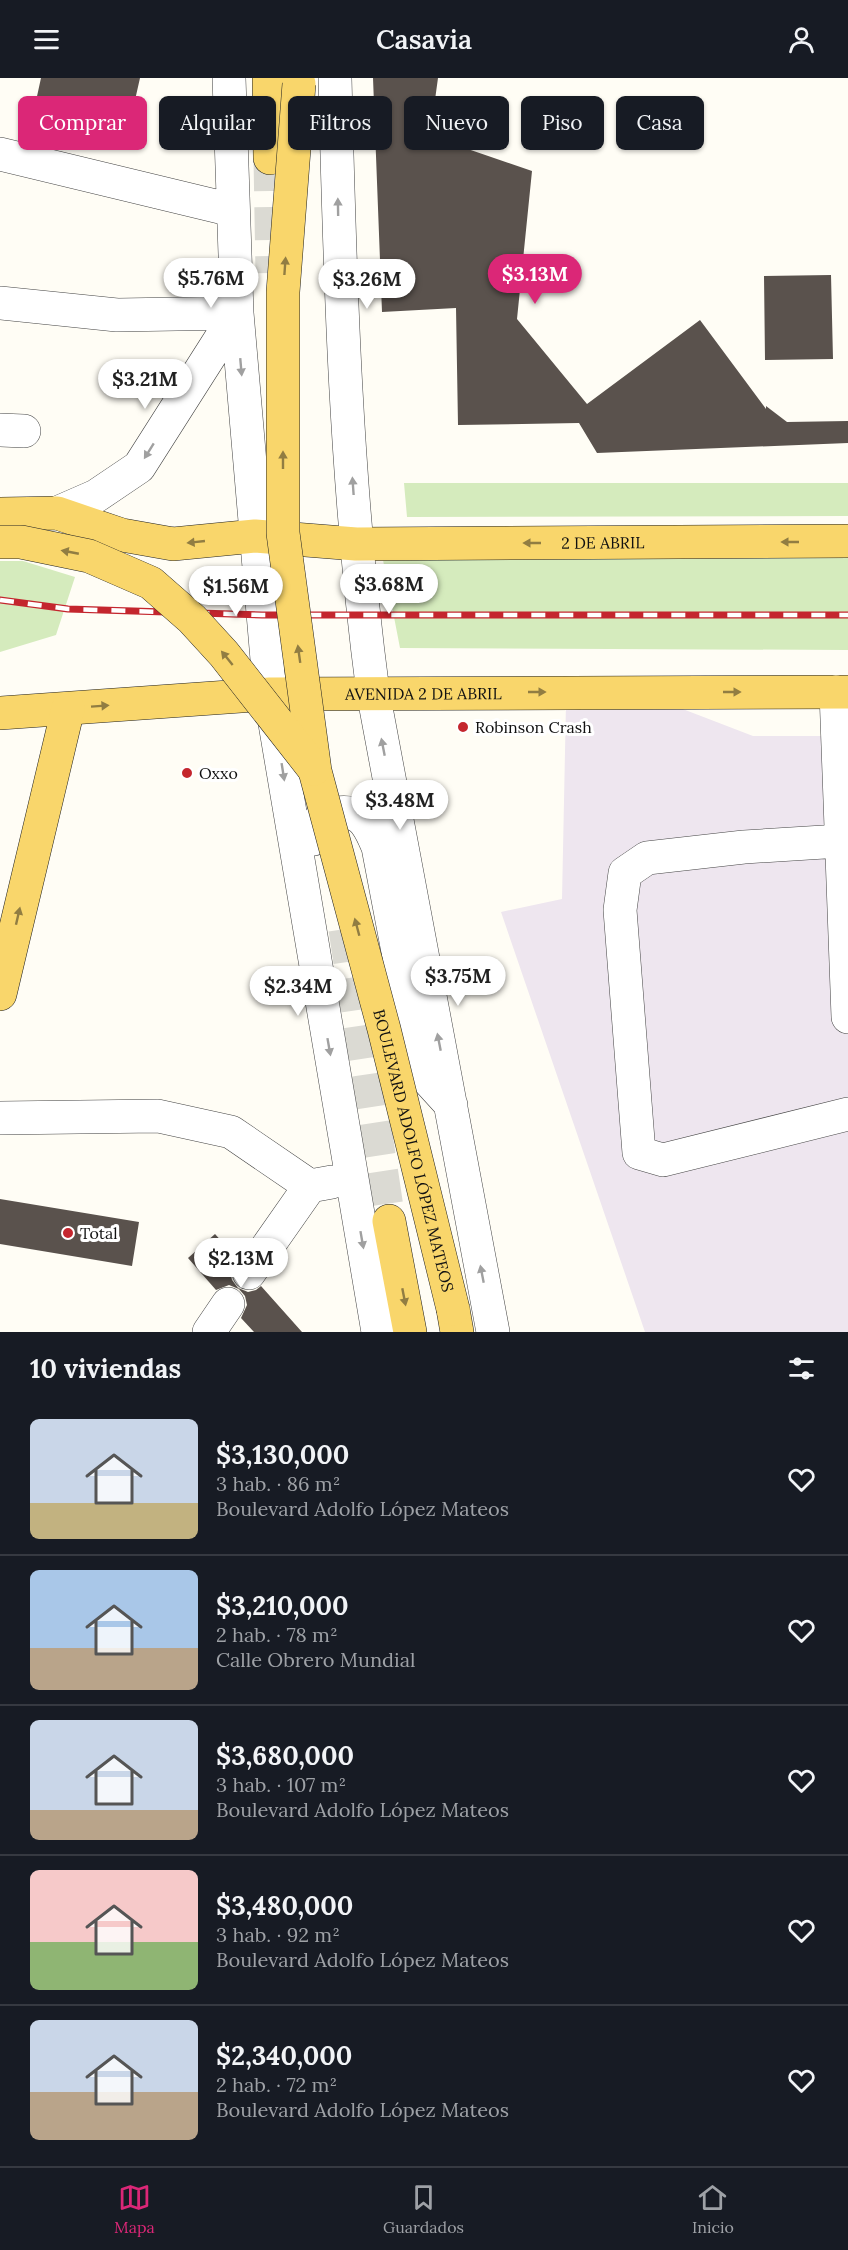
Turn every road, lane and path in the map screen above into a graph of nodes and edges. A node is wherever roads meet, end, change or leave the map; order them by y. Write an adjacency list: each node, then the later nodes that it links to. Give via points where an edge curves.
1 (229, 78): 6 (street)
2 (335, 78): 14 (street, one-way to 2, via 340,288)
3 (289, 80): 5 (main road, BOULEVARD ADOLFO LÓPEZ MATEOS); 20 (main road, BOULEVARD ADOLFO LÓPEZ MATEOS, one-way to 3, bridge, via 283,533)
4 (0, 154): 6 (street)
5 (270, 158)
6 (232, 210): 8 (street)
7 (0, 303): 8 (street, via 117,315)
8 (237, 313): 9 (street, one-way to 9, via 139,467 96,496); 11 (street, one-way to 11)
9 (57, 513): 10 (main road, 2 DE ABRIL); 11 (main road, 2 DE ABRIL, one-way to 9, via 173,544 122,535)
10 (0, 514)
11 (255, 536): 14 (main road, 2 DE ABRIL); 17 (street)
12 (848, 541): 14 (main road, 2 DE ABRIL, one-way to 14)
13 (0, 542): 20 (main road, one-way to 13, bridge, via 224,654 151,583 89,556 21,542)
14 (356, 544): 15 (street)
15 (373, 692): 16 (main road, AVENIDA 2 DE ABRIL, one-way to 16); 17 (main road, AVENIDA 2 DE ABRIL); 26 (street, one-way to 15)
16 (842, 692): 21 (street)
17 (270, 694): 18 (main road, AVENIDA 2 DE ABRIL, one-way to 17); 23 (street, one-way to 23)
18 (68, 709): 19 (main road, AVENIDA 2 DE ABRIL); 24 (main road, one-way to 18)
19 (0, 713)
20 (315, 771): 34 (main road, BOULEVARD ADOLFO LÓPEZ MATEOS, one-way to 20, bridge, via 384,1029)
21 (844, 793): 22 (street)
22 (840, 840): 25 (street); 27 (street, via 647,858 625,873 620,910 639,1153 663,1160)
23 (313, 949): 26 (street, via 324,894 314,840 316,831 322,816 340,811 353,813 361,816 378,847 421,1072); 29 (street, one-way to 29)
24 (2, 974)
25 (848, 1017)
26 (451, 1105): 38 (street, one-way to 26)
27 (848, 1114)
28 (0, 1118): 30 (street, via 158,1116 231,1132)
29 (351, 1179): 30 (street); 36 (street, one-way to 36)
30 (310, 1186): 32 (street)
31 (389, 1221): 37 (main road, one-way to 37)
32 (249, 1273)
33 (228, 1304): 35 (street)
34 (455, 1321)
35 (209, 1332)
36 (378, 1332)
37 (410, 1332)
38 (493, 1332)

